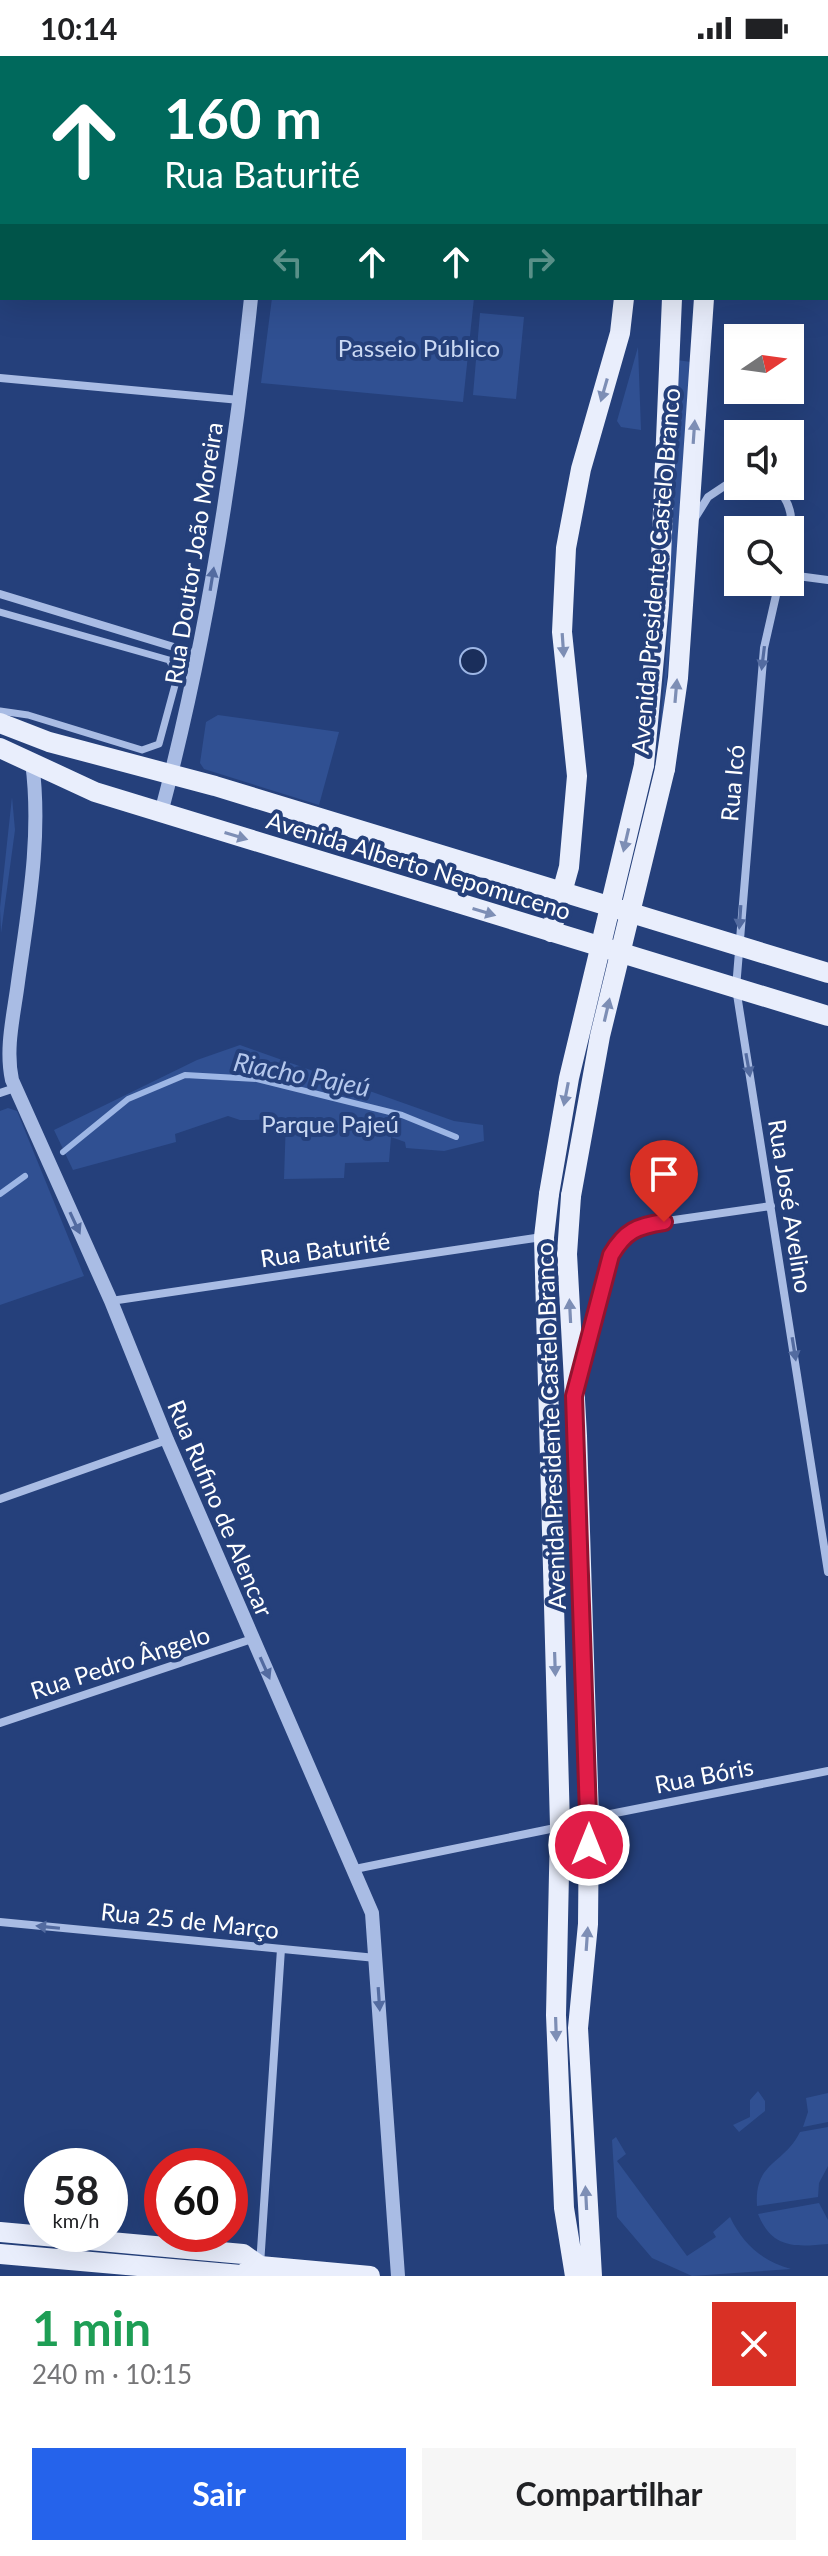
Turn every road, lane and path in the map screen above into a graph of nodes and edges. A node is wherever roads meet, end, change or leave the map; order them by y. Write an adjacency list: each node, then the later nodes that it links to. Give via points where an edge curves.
1 (251, 300): 6 (street, Rua Doutor João Moreira)
2 (624, 300): 21 (main road, one-way to 21, via 566,548 562,632 577,776)
3 (672, 300): 29 (main road, Avenida Presidente Castelo Branco, one-way to 29, bridge, via 659,605 644,765 569,1078)
4 (704, 300): 8 (main road, Avenida Presidente Castelo Branco, one-way to 4)
5 (0, 378): 6 (street)
6 (240, 400): 14 (street, Rua Doutor João Moreira, one-way to 6)
7 (724, 486): 8 (street, via 708,497)
8 (687, 533): 31 (main road, Avenida Presidente Castelo Branco, one-way to 8, bridge, via 567,1254 571,1196 600,1036 665,769 678,678)
9 (804, 577): 10 (street)
10 (828, 580)
11 (0, 594): 14 (street)
12 (776, 596): 23 (street, Rua Icó, one-way to 23, via 764,648)
13 (0, 612): 15 (street, via 169,660 178,674 159,744 142,750)
14 (200, 656): 19 (street, Rua Doutor João Moreira)
15 (0, 711)
16 (0, 723): 19 (main road, Avenida Alberto Nepomuceno)
17 (0, 748): 18 (main road, Avenida Alberto Nepomuceno)
18 (32, 762): 20 (main road, Avenida Alberto Nepomuceno, via 95,792); 27 (street, Rua Rufino de Alencar, via 36,809 31,885)
19 (171, 776): 20 (street, Rua Doutor João Moreira); 21 (main road, Avenida Alberto Nepomuceno)
20 (161, 813): 22 (main road, Avenida Alberto Nepomuceno, one-way to 22)
21 (562, 892): 22 (main road); 23 (main road, Avenida Alberto Nepomuceno)
22 (551, 932): 25 (main road, Avenida Alberto Nepomuceno)
23 (738, 944): 24 (main road, Avenida Alberto Nepomuceno); 25 (street, Rua Icó)
24 (828, 973)
25 (736, 988): 26 (main road, Avenida Alberto Nepomuceno); 28 (street, Rua José Avelino, one-way to 28)
26 (828, 1016)
27 (7, 1090): 30 (street, Rua Rufino de Alencar, one-way to 30)
28 (771, 1206): 31 (street, via 639,1225 622,1236 611,1255); 34 (street, Rua José Avelino, one-way to 34)
29 (544, 1237): 30 (street, Rua Baturité); 39 (main road, Avenida Presidente Castelo Branco, one-way to 39)
30 (111, 1301): 32 (street, Rua Rufino de Alencar)
31 (574, 1396): 38 (main road, Avenida Presidente Castelo Branco)
32 (167, 1440): 33 (street); 35 (street, Rua Rufino de Alencar)
33 (0, 1499)
34 (828, 1572)
35 (252, 1639): 36 (street, Rua Pedro Ângelo); 40 (street, Rua Rufino de Alencar, one-way to 40)
36 (0, 1723)
37 (828, 1771): 38 (street, Rua Bóris)
38 (589, 1819): 50 (main road, Avenida Presidente Castelo Branco, one-way to 38, via 578,2028 588,1924)
39 (560, 1826): 40 (street); 49 (main road, Avenida Presidente Castelo Branco, one-way to 49, via 556,2015 564,2208)
40 (355, 1869): 43 (street, Rua Rufino de Alencar, via 372,1913)
41 (0, 1922): 42 (street, Rua 25 de Março, one-way to 41)
42 (281, 1949): 43 (street, Rua 25 de Março); 46 (street)
43 (376, 1958): 48 (street, Rua Rufino de Alencar, one-way to 48)
44 (0, 2232): 46 (main road, via 243,2254)
45 (0, 2254): 46 (main road, via 241,2275)
46 (260, 2271): 47 (main road)
47 (370, 2276)
48 (398, 2276)
49 (575, 2276)
50 (592, 2276)

